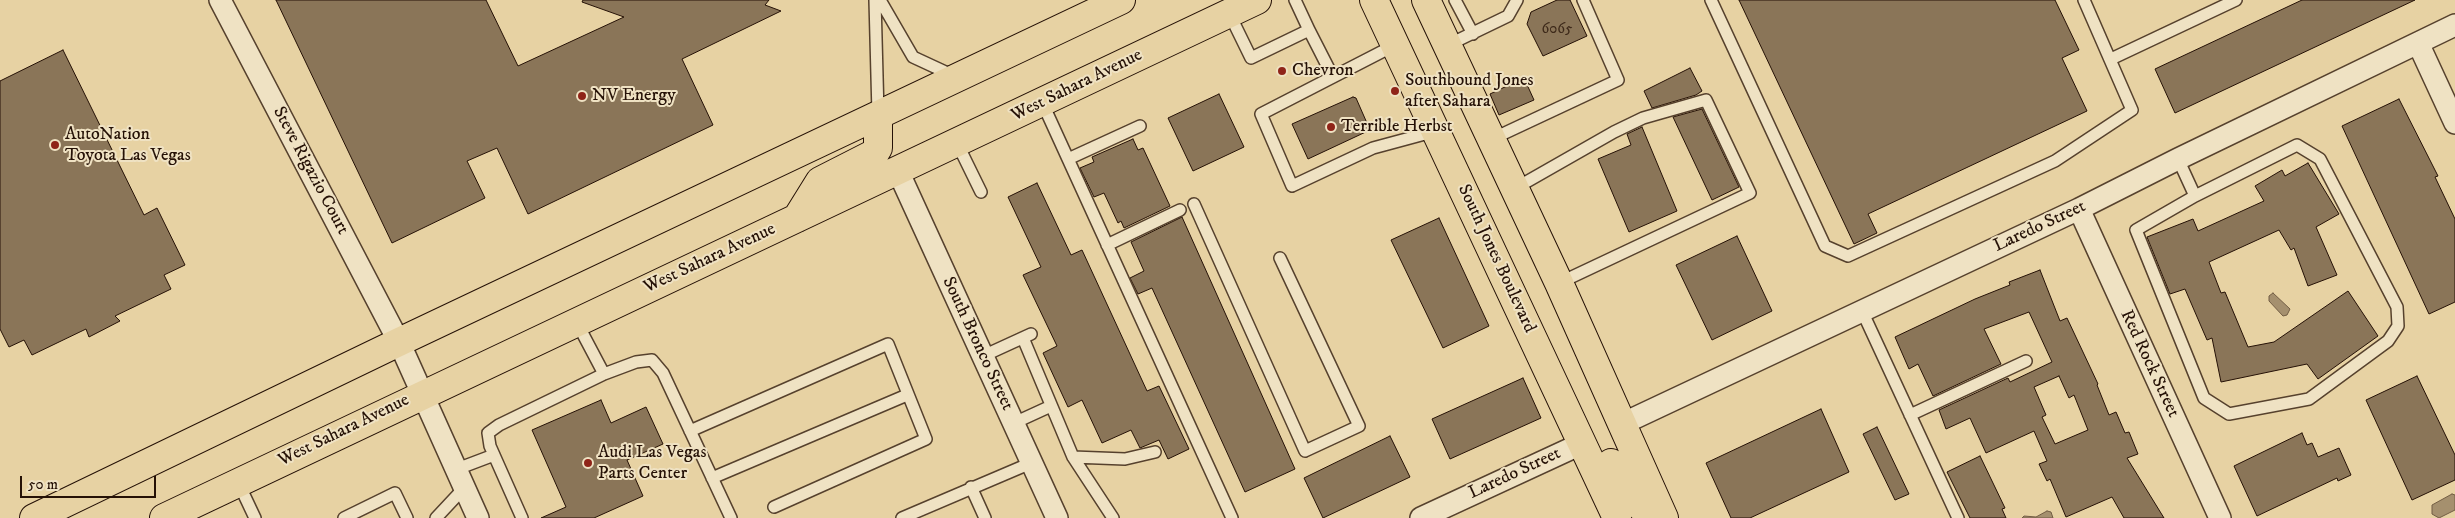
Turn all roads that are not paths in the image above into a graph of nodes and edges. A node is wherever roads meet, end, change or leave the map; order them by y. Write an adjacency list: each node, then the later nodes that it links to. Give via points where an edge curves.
1 (220, 0): 47 (street, Steve Rigazio Court)
2 (875, 0): 26 (lane)
3 (880, 0): 24 (lane, via 913,57)
4 (1121, 0): 24 (main road)
5 (1257, 0): 15 (main road, West Sahara Avenue)
6 (1295, 0): 17 (lane)
7 (1374, 0): 20 (main road, South Jones Boulevard)
8 (1426, 0): 21 (main road)
9 (1455, 0): 18 (lane)
10 (1517, 0): 18 (lane, via 1508,16)
11 (1583, 0): 30 (lane, via 1618,80)
12 (1711, 0): 22 (lane, via 1825,246 1848,256 2055,161 2132,110)
13 (2084, 0): 22 (lane)
14 (2236, 0): 22 (lane)
15 (1229, 13): 17 (lane, via 1251,58); 25 (main road, West Sahara Avenue)
16 (2455, 25): 19 (street, Laredo Street)
17 (1309, 30): 23 (lane)
18 (1472, 34): 21 (lane)
19 (2418, 43): 27 (street); 33 (street, Laredo Street)
20 (1395, 45): 23 (lane); 29 (main road, South Jones Boulevard)
21 (1447, 46): 30 (main road)
22 (2111, 59)
23 (1333, 77): 29 (lane, via 1261,114 1292,186 1373,148)
24 (958, 78): 26 (main road)
25 (1042, 102): 31 (main road, West Sahara Avenue); 32 (lane)
26 (878, 116): 41 (main road, via 878,148 875,153 820,181); 47 (main road)
27 (2455, 123)
28 (1140, 126): 32 (lane)
29 (1436, 131): 58 (main road, South Jones Boulevard)
30 (1492, 139): 35 (main road)
31 (957, 143): 34 (main road, West Sahara Avenue); 36 (lane)
32 (1068, 159): 42 (lane)
33 (2178, 159): 37 (lane); 39 (street, Laredo Street)
34 (898, 171): 41 (main road, West Sahara Avenue); 48 (street, South Bronco Street)
35 (1514, 189): 44 (main road); 44 (lane, via 1643,118 1706,100 1750,193)
36 (981, 192)
37 (2195, 196): 37 (lane, via 2136,230 2204,398 2229,414 2310,399 2388,341 2398,326 2397,307 2320,159 2297,145)
38 (1194, 204): 43 (lane, via 1305,451 1359,426)
39 (2079, 209): 45 (street, Laredo Street); 87 (street, Red Rock Street)
40 (1180, 210): 42 (lane)
41 (796, 218): 46 (main road, West Sahara Avenue)
42 (1107, 245): 81 (lane)
43 (1280, 258)
44 (1559, 284): 56 (main road)
45 (1862, 311): 54 (lane); 56 (street, Laredo Street)
46 (576, 321): 50 (lane); 51 (main road, West Sahara Avenue)
47 (399, 342): 51 (street, Steve Rigazio Court); 68 (main road)
48 (982, 356): 53 (lane, via 1027,336); 55 (street, South Bronco Street)
49 (2026, 361): 54 (lane)
50 (604, 374): 57 (lane, via 636,362 652,360 663,373); 60 (lane, via 488,433)
51 (423, 393): 63 (street, Steve Rigazio Court); 65 (main road, West Sahara Avenue)
52 (907, 395): 57 (lane, via 888,344); 64 (lane); 67 (lane, via 926,439)
53 (1052, 406): 55 (lane); 61 (lane)
54 (1910, 415): 86 (lane)
55 (1014, 423): 62 (street, South Bronco Street)
56 (1622, 424): 85 (main road)
57 (690, 431): 64 (lane)
58 (1582, 443): 82 (street, Laredo Street); 83 (main road, South Jones Boulevard); 84 (main road, via 1606,453 1625,493)
59 (1155, 452): 61 (lane, via 1125,459)
60 (494, 455): 63 (lane); 75 (lane)
61 (1073, 457): 80 (lane)
62 (1031, 462): 66 (lane); 79 (street, South Bronco Street)
63 (461, 478): 73 (lane); 74 (street, Steve Rigazio Court)
64 (712, 478): 76 (lane)
65 (238, 482): 69 (main road, West Sahara Avenue); 70 (lane)
66 (971, 487): 77 (lane); 78 (lane)
67 (774, 507)
68 (34, 518)
69 (164, 518)
70 (255, 518)
71 (344, 518): 72 (lane, via 395,493)
72 (407, 518)
73 (436, 518)
74 (478, 518)
75 (522, 518)
76 (731, 518)
77 (902, 518)
78 (985, 518)
79 (1057, 518)
80 (1113, 518)
81 (1232, 518)
82 (1421, 518)
83 (1617, 518)
84 (1654, 518)
85 (1664, 518)
86 (1958, 518)
87 (2220, 518)

